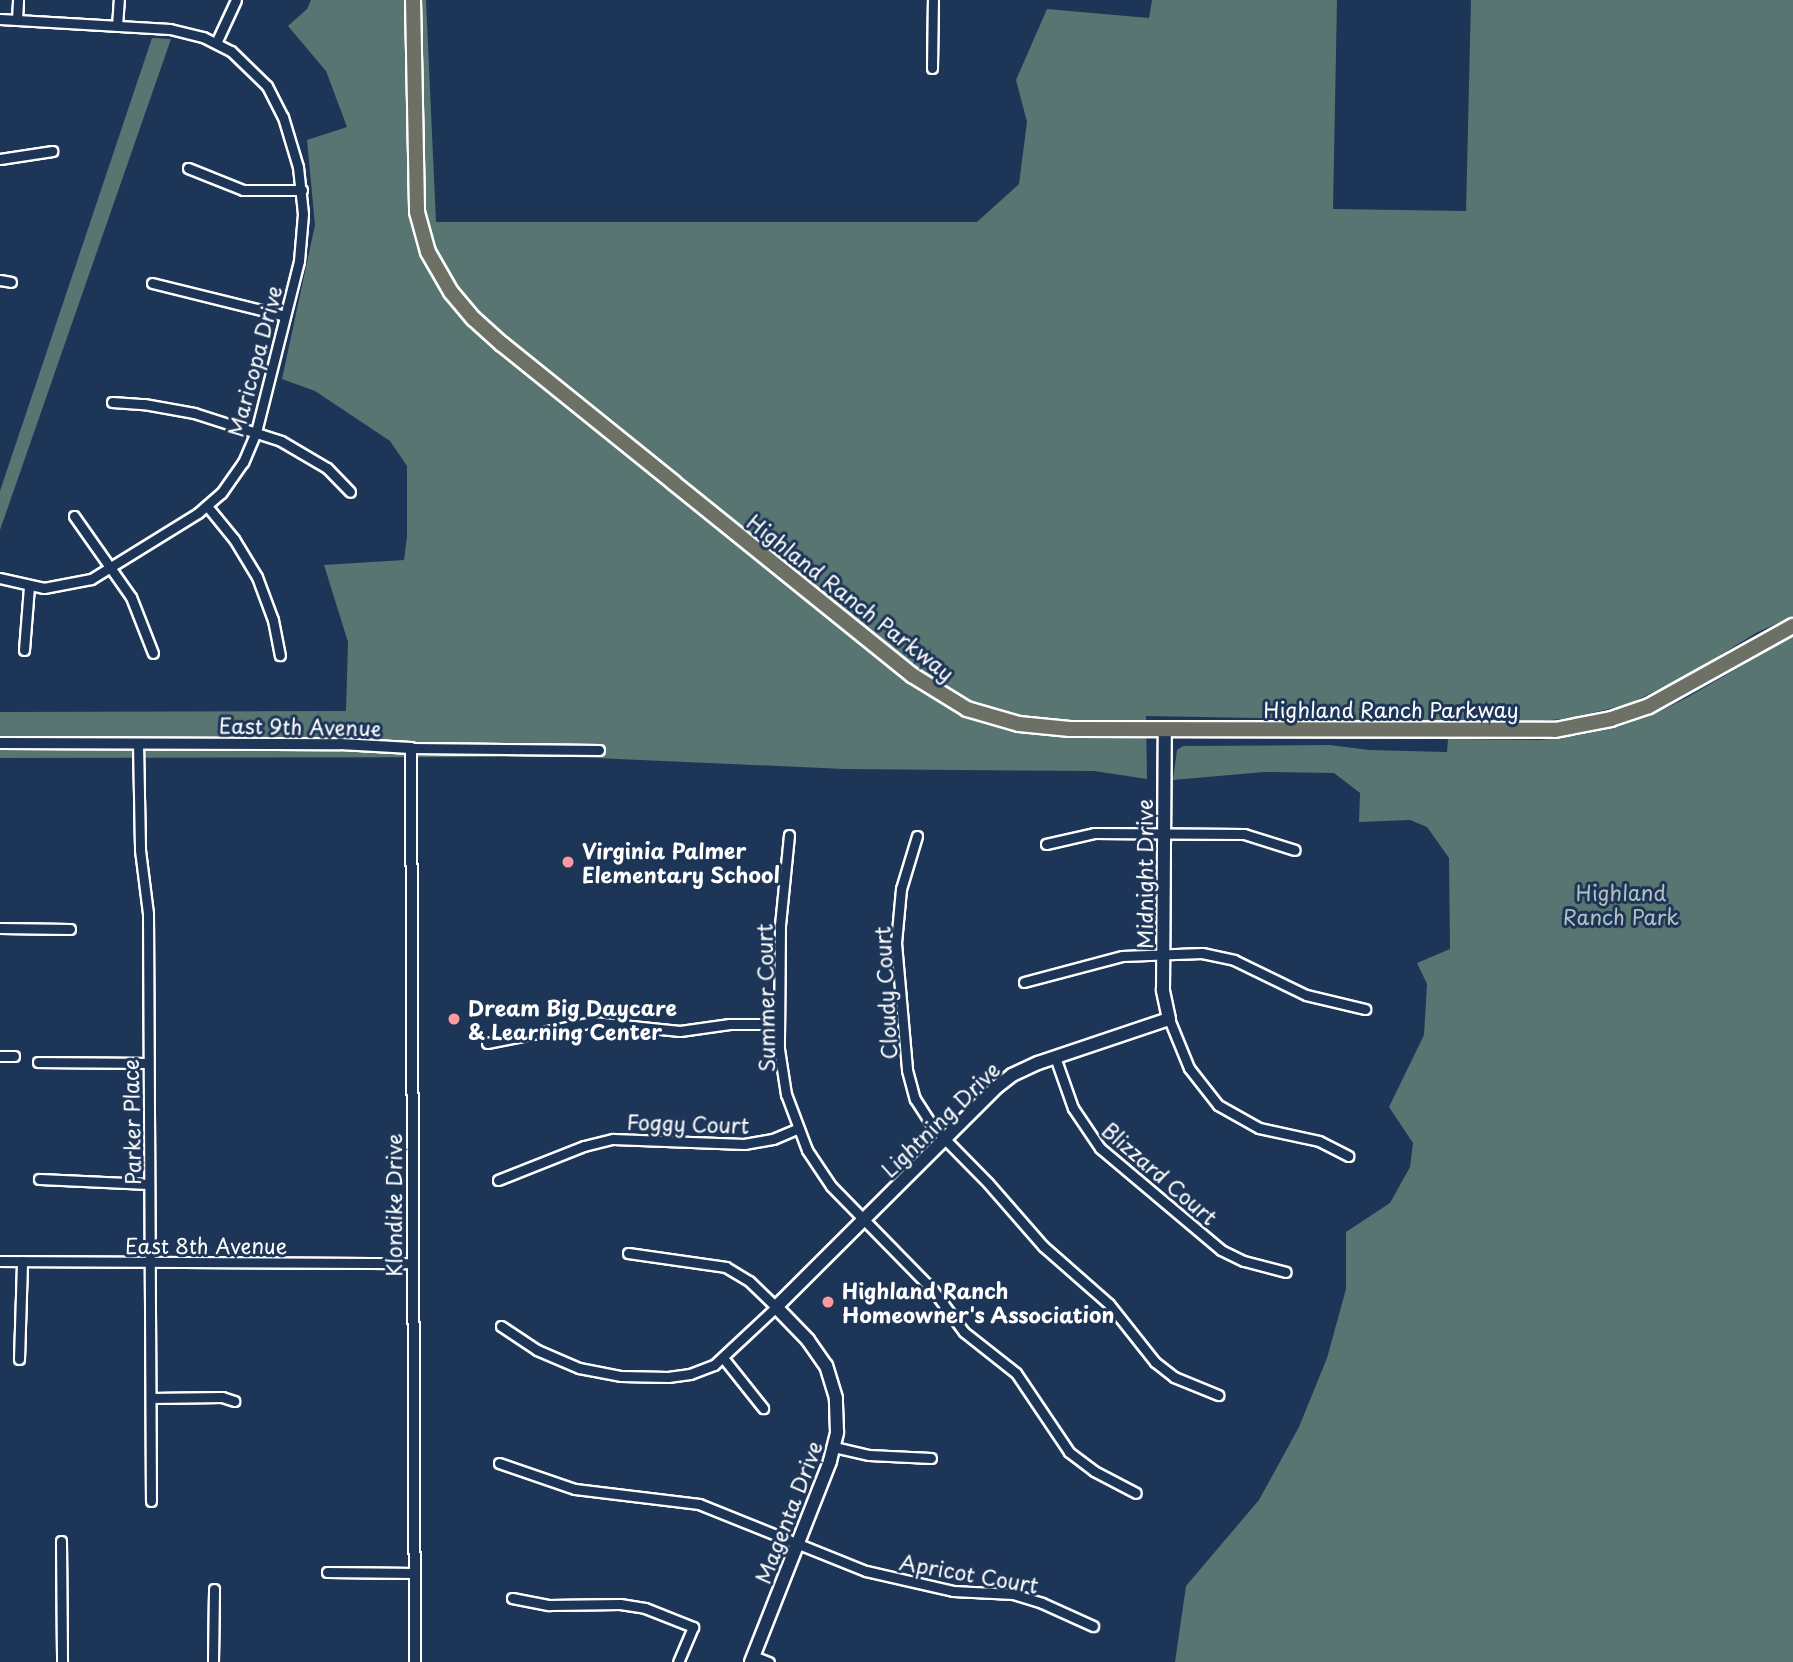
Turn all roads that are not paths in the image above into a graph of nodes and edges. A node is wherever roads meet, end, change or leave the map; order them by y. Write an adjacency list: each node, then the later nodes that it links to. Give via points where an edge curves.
1 (18, 0): 7 (street)
2 (119, 0): 8 (street)
3 (236, 0): 9 (street)
4 (413, 0): 31 (main road, Highland Ranch Parkway, via 414,182 420,225 441,277 474,319 939,694 984,716 1019,724)
5 (933, 0): 10 (street)
6 (0, 19): 7 (street, Maricopa Drive)
7 (17, 20): 8 (street, Maricopa Drive)
8 (117, 26): 9 (street, Maricopa Drive, via 170,29)
9 (216, 43): 14 (street, Maricopa Drive, via 244,62 276,101)
10 (932, 68)
11 (52, 151): 12 (street)
12 (0, 159)
13 (188, 168): 14 (street, via 243,190)
14 (302, 190): 18 (street, Maricopa Drive, via 302,238)
15 (0, 280): 16 (street)
16 (11, 282)
17 (152, 283): 18 (street)
18 (285, 316): 20 (street, Maricopa Drive)
19 (112, 402): 20 (street, via 169,407)
20 (256, 432): 21 (street, via 312,457); 22 (street, Maricopa Drive, via 233,478)
21 (350, 492)
22 (206, 506): 24 (street, Maricopa Drive); 30 (street, via 257,577)
23 (74, 516): 24 (street)
24 (113, 568): 26 (street, Maricopa Drive, via 76,584); 29 (street, via 141,617)
25 (0, 578): 26 (street, Maricopa Drive)
26 (29, 586): 28 (street)
27 (1793, 626): 31 (main road, Highland Ranch Parkway, via 1648,706 1573,727 1512,732)
28 (24, 650)
29 (153, 653)
30 (280, 655)
31 (1165, 729): 36 (main road, Midnight Drive)
32 (0, 743): 33 (street, East 9th Avenue)
33 (138, 743): 34 (street, East 9th Avenue); 53 (street, Parker Place, via 140,850 148,913)
34 (411, 748): 35 (street, East 9th Avenue); 65 (street, Klondike Drive)
35 (599, 750)
36 (1164, 833): 39 (street, via 1094,833); 40 (street, via 1244,834); 43 (main road, Midnight Drive)
37 (789, 835): 47 (street, Summer Court, via 780,925)
38 (917, 836): 55 (street, Cloudy Court, via 901,890 897,971 911,1085 924,1114)
39 (1046, 844)
40 (1295, 850)
41 (0, 928): 42 (street)
42 (70, 929)
43 (1163, 953): 44 (street, via 1122,956); 45 (street, via 1219,956 1306,995); 46 (main road, Midnight Drive)
44 (1024, 982)
45 (1365, 1009)
46 (1169, 1019): 51 (main road, Lightning Drive); 56 (street, via 1189,1068 1218,1105 1259,1128 1319,1141)
47 (779, 1024): 48 (street, via 680,1031 593,1022); 54 (street, Summer Court, via 781,1072)
48 (487, 1043)
49 (0, 1056): 50 (street)
50 (14, 1056)
51 (1055, 1057): 55 (main road, Lightning Drive, via 1012,1075); 66 (street, Blizzard Court, via 1073,1108 1100,1147 1221,1250)
52 (38, 1062): 53 (street)
53 (148, 1063): 59 (street, Parker Place)
54 (797, 1129): 58 (street, Foggy Court, via 744,1144 613,1139); 60 (street, Summer Court, via 831,1186)
55 (944, 1139): 60 (main road, Lightning Drive); 71 (street, Cloudy Court, via 1042,1246 1109,1304 1163,1370)
56 (1348, 1156)
57 (38, 1179): 59 (street)
58 (498, 1180)
59 (149, 1184): 64 (street, Parker Place)
60 (863, 1220): 67 (main road, Lightning Drive); 78 (street, Summer Court, via 933,1290 964,1332 1016,1373 1069,1452)
61 (628, 1253): 67 (street, via 726,1267)
62 (0, 1261): 63 (street, East 8th Avenue)
63 (22, 1261): 64 (street, East 8th Avenue); 70 (street)
64 (151, 1263): 65 (street, East 8th Avenue); 72 (street, Parker Place)
65 (412, 1263): 83 (street, Klondike Drive)
66 (1286, 1272)
67 (776, 1307): 69 (street); 75 (main road, Magenta Drive, via 826,1366 836,1398)
68 (501, 1326): 69 (street, via 559,1360 621,1376 690,1374)
69 (723, 1359): 74 (street)
70 (19, 1360)
71 (1218, 1395)
72 (151, 1398): 73 (street, via 222,1397); 79 (street, Parker Place)
73 (234, 1401)
74 (763, 1408)
75 (834, 1447): 76 (street, via 869,1455); 81 (main road, Magenta Drive)
76 (931, 1458)
77 (499, 1463): 81 (street, Apricot Court, via 575,1489 699,1504)
78 (1136, 1493)
79 (151, 1501)
80 (61, 1541): 88 (street)
81 (797, 1544): 86 (street, Apricot Court, via 866,1571 953,1591 1029,1598); 87 (main road, Magenta Drive)
82 (327, 1572): 83 (street)
83 (415, 1573): 90 (street, Klondike Drive)
84 (214, 1589): 89 (street)
85 (512, 1598): 91 (street, via 549,1605 633,1605 693,1627)
86 (1093, 1626)
87 (752, 1659): 92 (street)
88 (62, 1662)
89 (212, 1662)
90 (415, 1662)
91 (678, 1662)
92 (769, 1662)

